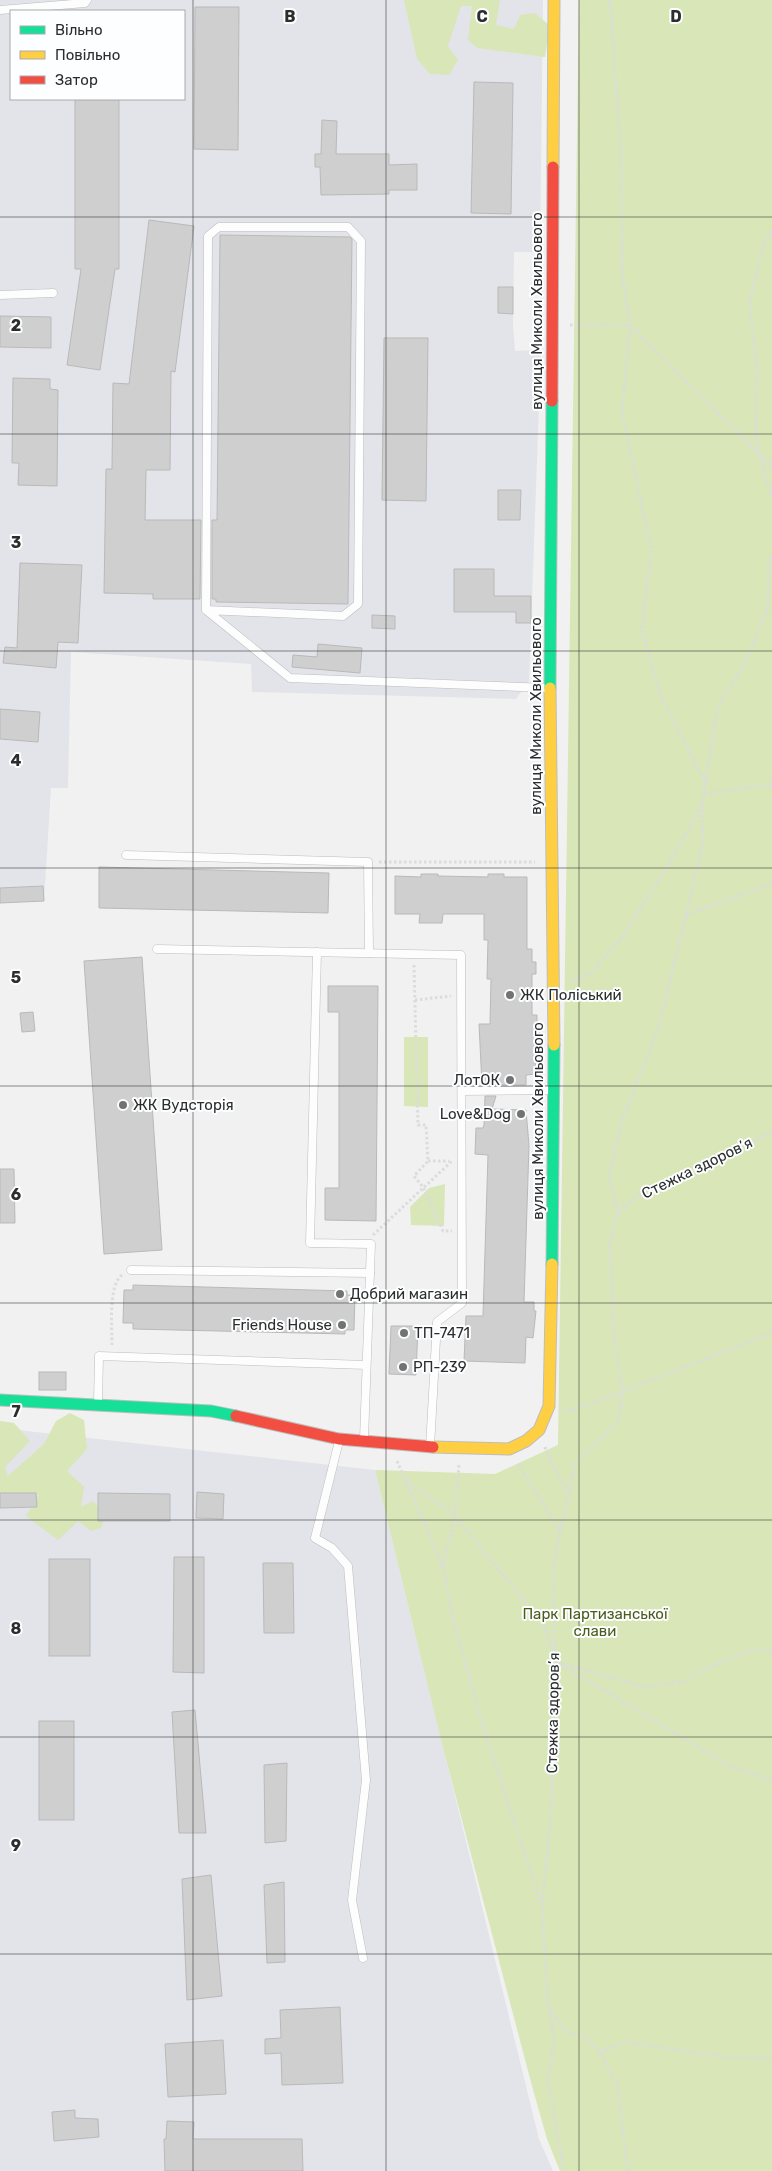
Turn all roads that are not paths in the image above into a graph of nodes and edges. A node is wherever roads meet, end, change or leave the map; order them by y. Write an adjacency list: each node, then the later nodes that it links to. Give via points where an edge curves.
1 (87, 0): 3 (lane, via 85,3)
2 (554, 0): 7 (street, вулиця Миколи Хвильового)
3 (0, 10)
4 (53, 293): 5 (lane)
5 (0, 295)
6 (206, 610): 6 (lane, via 343,616 358,604 361,241 348,227 219,227 208,236); 7 (lane, via 290,678)
7 (550, 688): 12 (street, вулиця Миколи Хвильового)
8 (126, 854): 11 (lane, via 368,862)
9 (157, 949): 10 (lane)
10 (317, 952): 11 (lane); 15 (lane, via 310,1243 371,1244)
11 (369, 953): 13 (lane, via 461,955)
12 (554, 1090): 13 (lane); 21 (street, вулиця Миколи Хвильового, via 549,1406 545,1418 539,1430 509,1449)
13 (462, 1091): 21 (lane, via 462,1303 437,1322)
14 (131, 1270): 15 (lane)
15 (370, 1273): 16 (lane)
16 (366, 1365): 18 (lane, via 99,1356); 20 (lane)
17 (0, 1400): 18 (street)
18 (98, 1405): 19 (street, via 211,1411)
19 (339, 1439): 20 (street); 22 (lane, via 315,1538 332,1548 348,1566 366,1780 352,1900)
20 (364, 1441): 21 (street)
21 (430, 1447)
22 (362, 1958)

